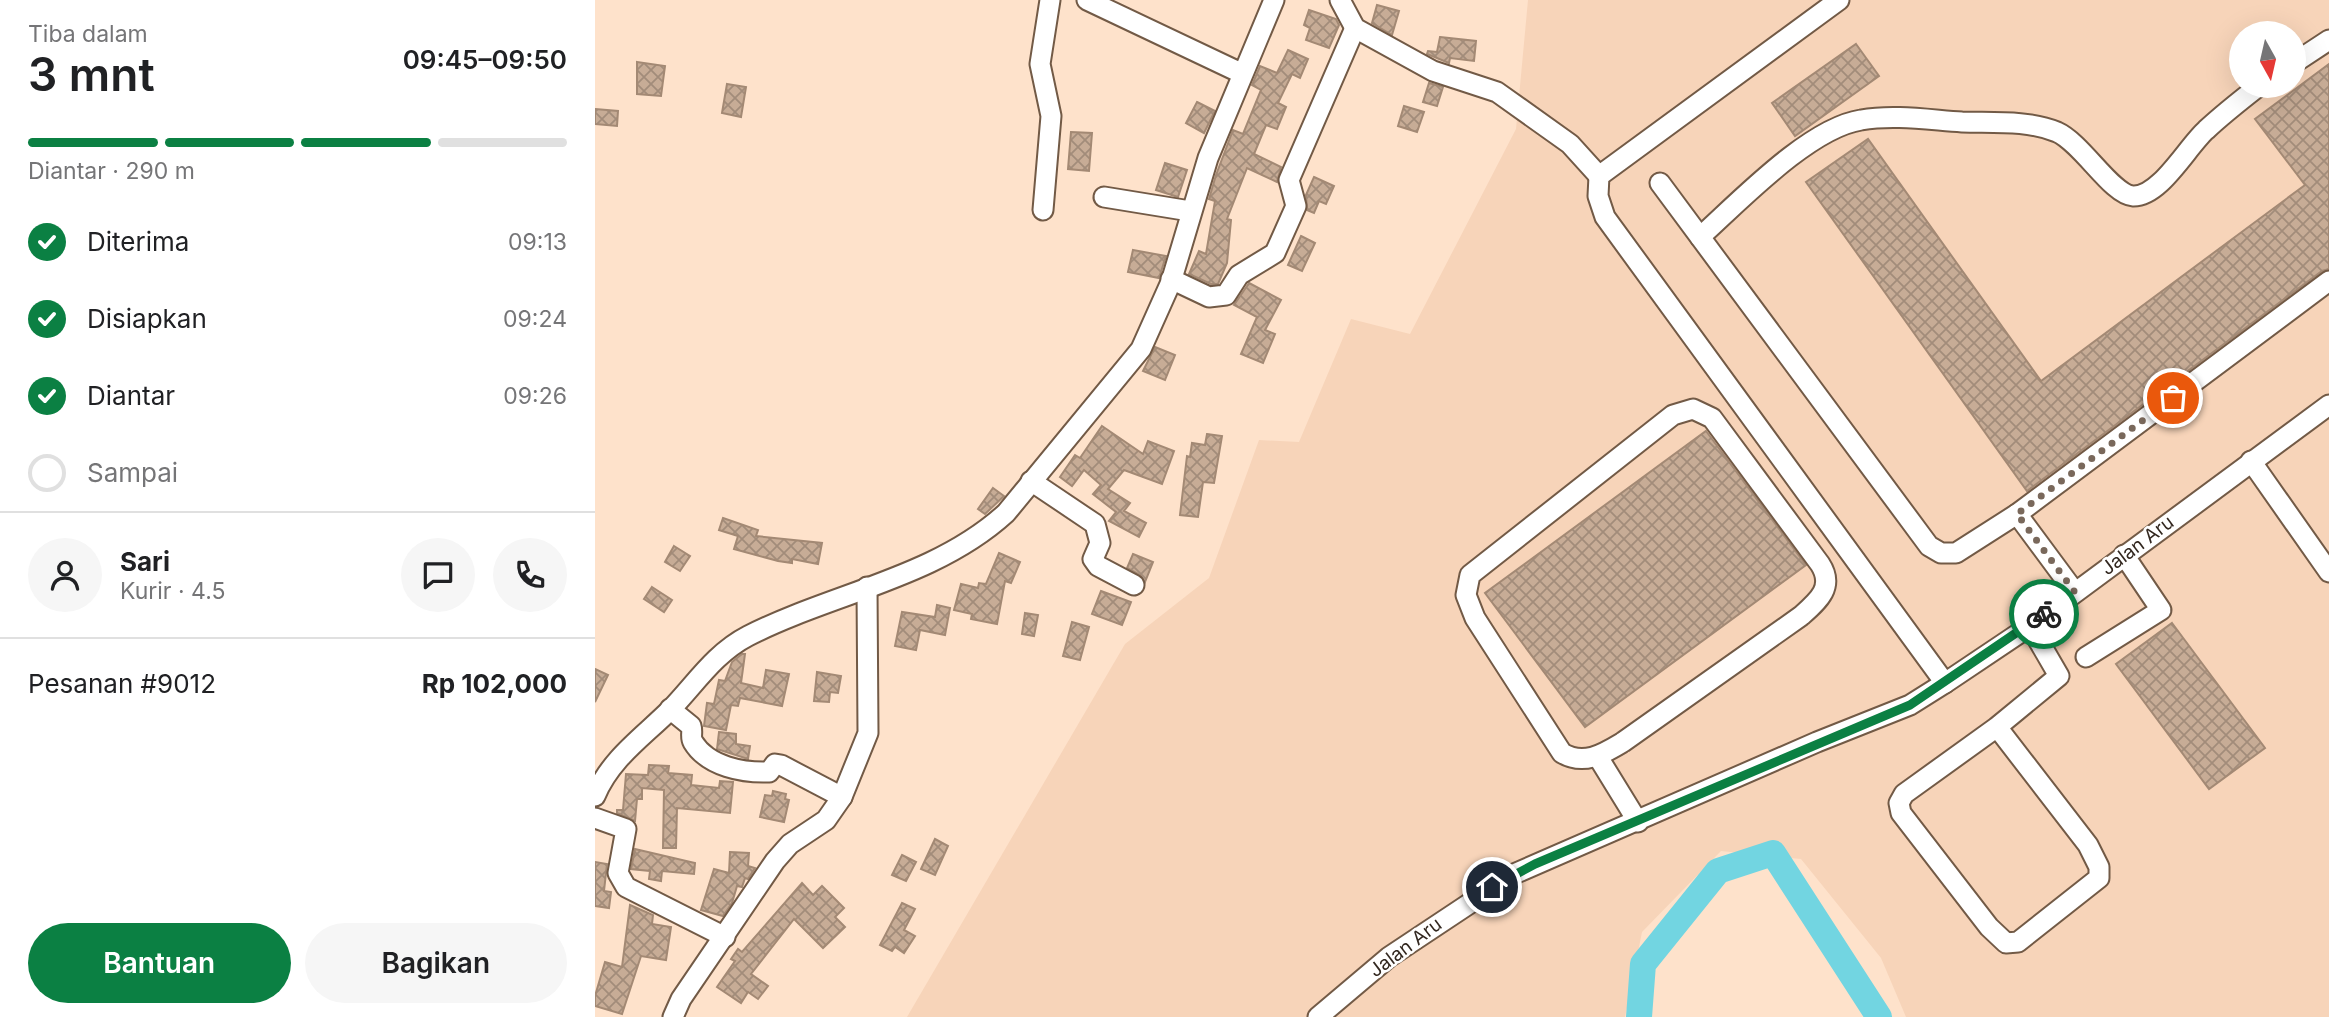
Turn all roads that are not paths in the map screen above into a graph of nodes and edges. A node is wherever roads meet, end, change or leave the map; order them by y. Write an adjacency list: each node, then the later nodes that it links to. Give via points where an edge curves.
1 (1050, 0): 14 (street, via 1040,64 1051,116)
2 (1087, 0): 9 (street)
3 (1274, 0): 9 (street)
4 (1340, 0): 6 (street)
5 (1839, 0): 11 (street)
6 (1355, 28): 11 (street, via 1433,71 1497,92 1570,144); 17 (street, via 1289,180 1296,206 1275,253 1249,266 1219,298)
7 (2329, 40): 8 (street)
8 (2307, 54)
9 (1241, 74): 15 (street)
10 (2244, 98): 16 (street, via 2204,131 2168,176 2149,191 2133,196 2119,190 2085,152 2057,132 2024,124 1860,120 1830,130 1773,171)
11 (1599, 176): 30 (street, via 1598,196 1605,217)
12 (1660, 183): 16 (street)
13 (1104, 197): 15 (street)
14 (1043, 210)
15 (1190, 211): 17 (street)
16 (1700, 237): 22 (street, via 1929,546 1941,553 1956,553)
17 (1171, 279): 21 (street, via 1141,349)
18 (2329, 281): 22 (street)
19 (2329, 405): 20 (street, Jalan Aru)
20 (2251, 461): 23 (street, Jalan Aru); 24 (street)
21 (1031, 481): 25 (street, via 1095,523 1100,543 1093,559); 26 (street, via 982,536)
22 (2017, 514): 27 (street)
23 (2124, 555): 27 (street, Jalan Aru); 29 (street, via 2161,610)
24 (2329, 572)
25 (1134, 585)
26 (867, 587): 31 (street, via 748,636 710,663); 35 (street, via 868,733)
27 (2074, 591): 28 (street, Jalan Aru)
28 (2030, 626): 30 (street, Jalan Aru); 32 (street, via 2059,676)
29 (2086, 657)
30 (1945, 683): 37 (street, Jalan Aru, via 1899,709)
31 (670, 709): 34 (street, via 615,762); 35 (street, via 691,726 696,746 725,768 769,772 775,764 781,765)
32 (1997, 727): 32 (street, via 2088,845 2099,867 2099,878 2092,886 2018,942 2006,943 1989,928 1901,813 1899,803 1904,794)
33 (1598, 757): 33 (street, via 1801,616 1822,597 1827,584 1820,564 1711,418 1693,409 1673,415 1470,575 1466,595 1475,618 1562,753 1572,759); 37 (street)
34 (595, 796)
35 (842, 797): 38 (street, via 826,820 790,844 775,861)
36 (595, 818): 38 (street, via 626,829 618,873 626,887)
37 (1638, 821): 40 (street, Jalan Aru, via 1514,874 1389,957)
38 (726, 937): 39 (street)
39 (673, 1017)
40 (1318, 1017)

